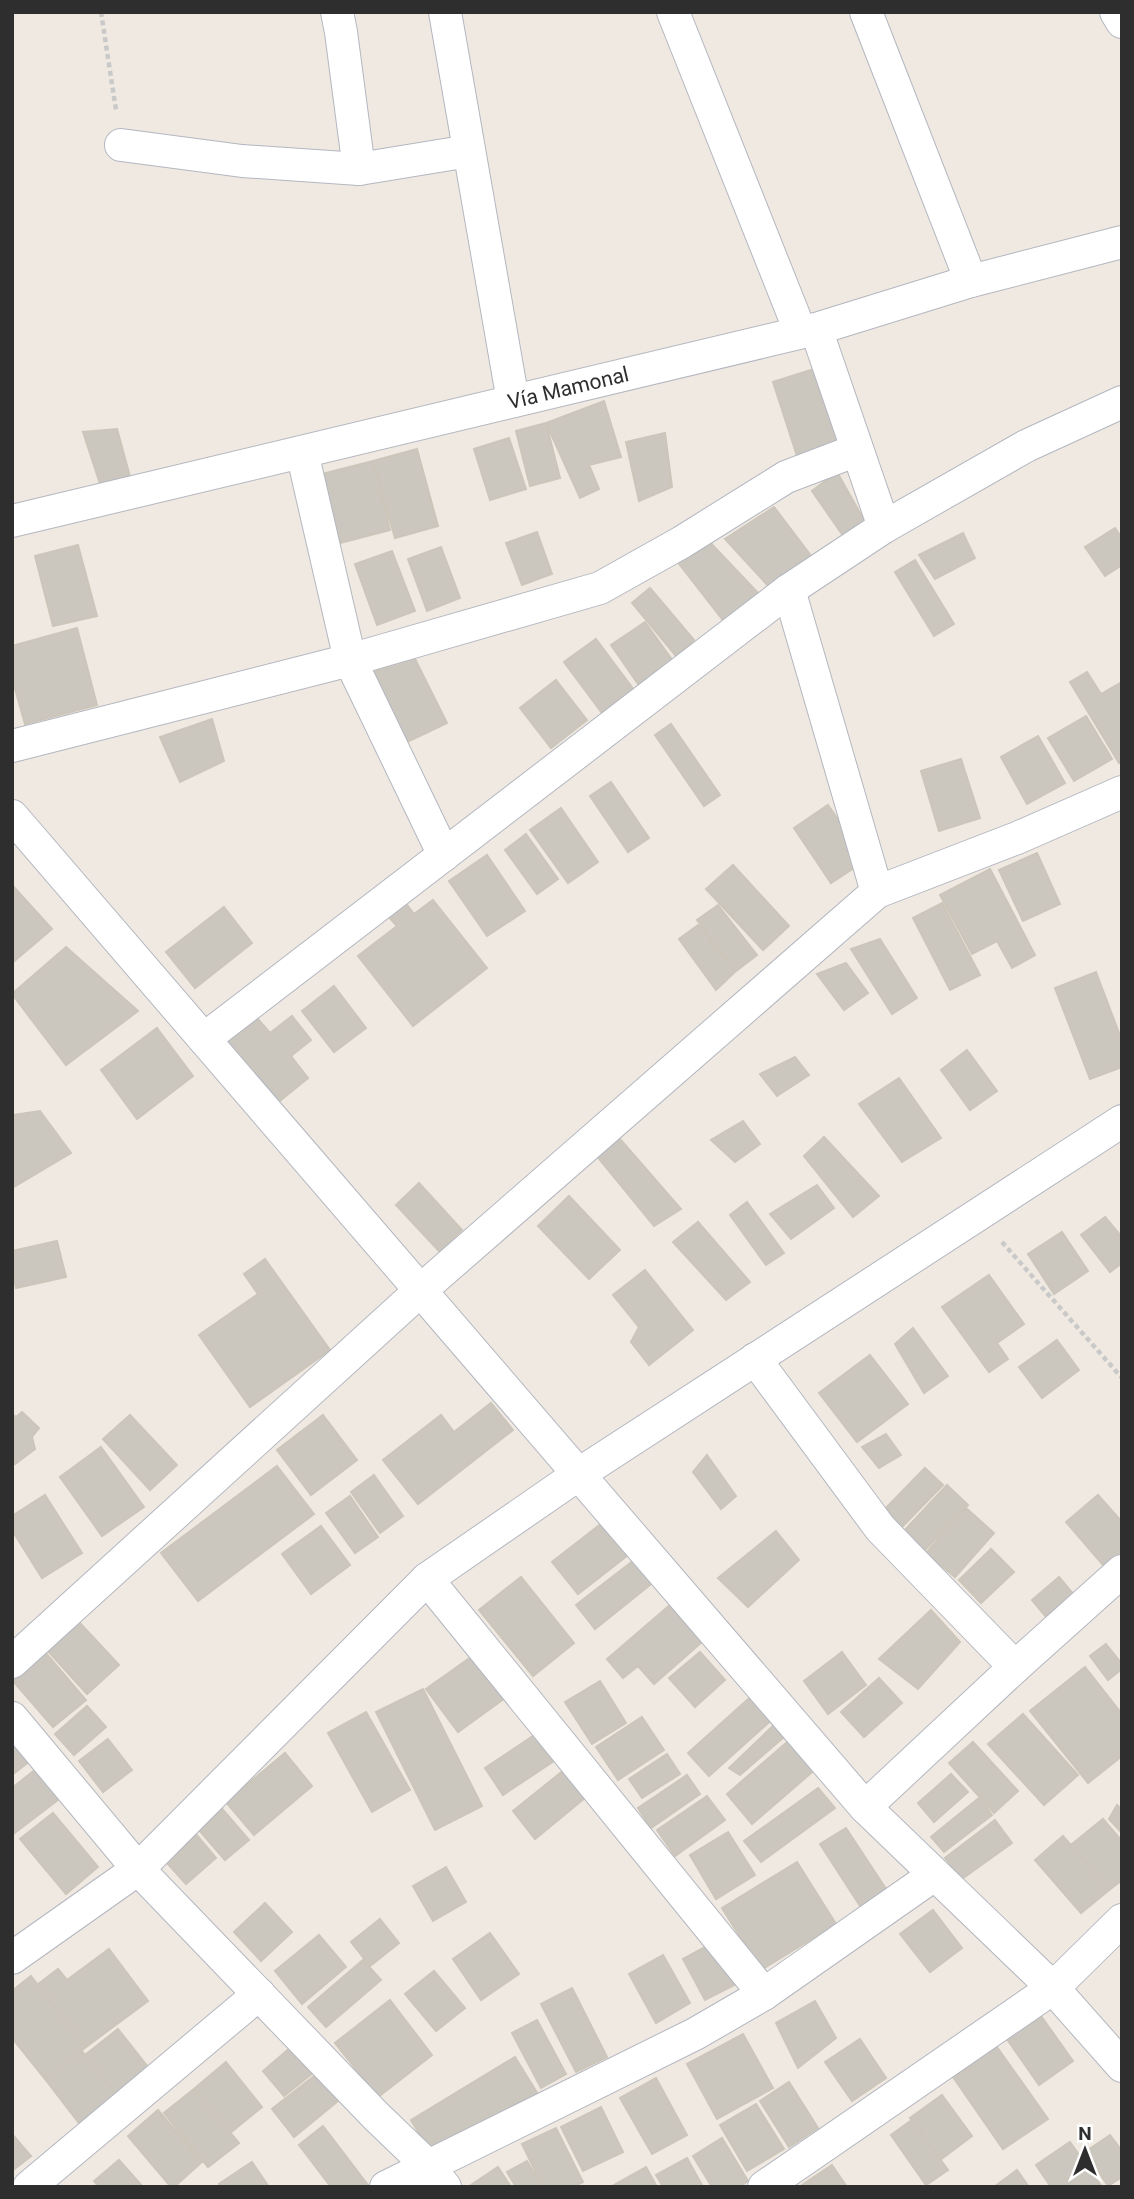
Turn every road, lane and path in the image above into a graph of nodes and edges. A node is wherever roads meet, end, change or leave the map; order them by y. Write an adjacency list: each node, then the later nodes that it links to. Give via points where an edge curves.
1 (101, 12): 8 (path)
2 (337, 12): 10 (street)
3 (445, 12): 9 (street)
4 (673, 12): 13 (street)
5 (866, 12): 12 (street)
6 (1116, 12): 7 (street)
7 (1122, 22)
8 (121, 145): 10 (street, via 243,161)
9 (469, 151): 10 (street); 14 (street)
10 (359, 169)
11 (1122, 242): 12 (street, Vía Mamonal)
12 (971, 281): 13 (street, Vía Mamonal)
13 (808, 330): 14 (street, Vía Mamonal); 16 (street)
14 (513, 401): 17 (street, Vía Mamonal)
15 (1122, 402): 19 (street, via 1026,446)
16 (857, 450): 19 (street); 21 (street, via 786,477 600,588)
17 (302, 452): 18 (street, Vía Mamonal); 21 (street)
18 (12, 521)
19 (884, 527): 20 (street)
20 (789, 590): 25 (street); 26 (street)
21 (350, 660): 22 (street); 25 (street)
22 (12, 746)
23 (1122, 792): 26 (street)
24 (16, 826): 27 (street)
25 (444, 855): 27 (street)
26 (877, 892): 30 (street)
27 (204, 1038): 30 (street)
28 (1122, 1121): 29 (street)
29 (977, 1215): 31 (street); 32 (path)
30 (421, 1290): 33 (street); 36 (street)
31 (755, 1359): 33 (street); 37 (street, via 880,1528)
32 (1122, 1378)
33 (579, 1474): 35 (street); 39 (street)
34 (1122, 1571): 37 (street)
35 (426, 1579): 40 (street); 46 (street)
36 (12, 1662)
37 (1015, 1667): 39 (street)
38 (12, 1718): 40 (street)
39 (865, 1807): 41 (street)
40 (138, 1869): 43 (street); 45 (street)
41 (934, 1875): 44 (street); 46 (street)
42 (1122, 1920): 44 (street)
43 (12, 1958)
44 (1053, 1988): 47 (street); 51 (street)
45 (259, 1994): 48 (street); 49 (street)
46 (764, 1994): 48 (street)
47 (1122, 2066)
48 (436, 2176): 50 (street)
49 (29, 2187)
50 (386, 2187)
51 (764, 2187)

